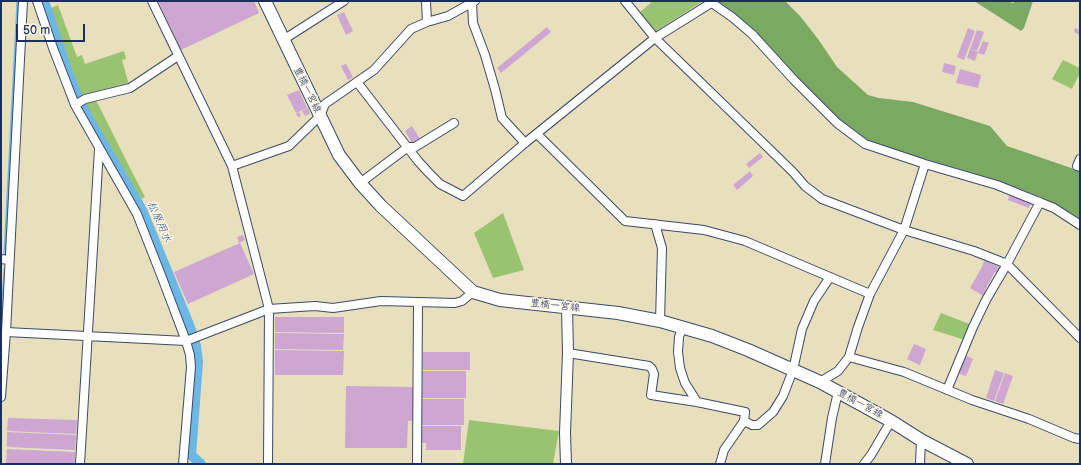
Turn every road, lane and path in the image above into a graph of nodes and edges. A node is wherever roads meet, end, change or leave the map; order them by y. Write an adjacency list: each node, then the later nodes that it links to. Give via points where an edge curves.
1 (23, 1): 31 (street)
2 (37, 1): 15 (street)
3 (152, 1): 13 (street)
4 (265, 1): 12 (main road, 豊橋一宮線)
5 (344, 1): 12 (street)
6 (426, 1): 10 (street)
7 (626, 1): 11 (street)
8 (473, 2): 10 (street, via 448,16); 19 (street, via 473,23 485,55 502,118)
9 (710, 2): 11 (street); 23 (street, via 752,34 837,123 865,144)
10 (427, 22): 14 (street, via 411,29 383,62)
11 (655, 38): 18 (street); 30 (street, via 805,186 822,199)
12 (283, 40): 16 (main road, 豊橋一宮線)
13 (178, 56): 15 (street, via 130,88 85,99); 24 (street)
14 (357, 82): 16 (street, via 325,104); 20 (street)
15 (74, 105): 21 (street)
16 (320, 116): 24 (street, via 289,146); 26 (main road, 豊橋一宮線, via 339,155)
17 (454, 123): 20 (street, via 415,147)
18 (537, 134): 19 (street); 28 (street, via 625,221)
19 (525, 143): 20 (street, via 463,196 440,184)
20 (408, 147): 26 (street)
21 (99, 149): 42 (street); 44 (street, via 136,214)
22 (1080, 159): 25 (street, via 1077,166)
23 (925, 164): 27 (street, via 997,184); 30 (street)
24 (232, 166): 38 (street)
25 (1080, 167)
26 (360, 183): 34 (main road, 豊橋一宮線)
27 (1040, 202): 29 (street); 32 (street)
28 (655, 224): 33 (street, via 704,230 745,241); 39 (street, via 662,248)
29 (1080, 225)
30 (904, 230): 32 (street, via 974,251); 35 (street)
31 (5, 259): 41 (street)
32 (1007, 264): 43 (street); 50 (street, via 972,328)
33 (830, 277): 35 (street); 47 (street, via 814,301 802,329)
34 (473, 292): 36 (street, via 455,304); 37 (main road, 豊橋一宮線, via 500,300)
35 (870, 294): 46 (street)
36 (418, 303): 38 (street, via 381,301 333,308 316,306); 61 (street)
37 (567, 307): 39 (main road, 豊橋一宮線); 45 (street)
38 (269, 309): 44 (street); 60 (street)
39 (660, 321): 40 (main road, 豊橋一宮線)
40 (682, 328): 47 (main road, 豊橋一宮線, via 712,336); 53 (street, via 678,352 680,368 685,383)
41 (6, 332): 42 (street); 49 (street)
42 (87, 337): 44 (street); 58 (street)
43 (1080, 338)
44 (186, 341): 59 (street, via 191,367)
45 (568, 352): 53 (street, via 649,366 654,374 651,395); 62 (street)
46 (849, 357): 48 (street, via 838,371); 50 (street, via 904,372)
47 (793, 370): 48 (main road, 豊橋一宮線); 54 (street, via 783,396 773,412 758,425)
48 (820, 382): 51 (main road, 豊橋一宮線)
49 (2, 386): 52 (street)
50 (946, 390): 56 (street)
51 (838, 392): 55 (main road, 豊橋一宮線); 64 (street)
52 (1, 397)
53 (697, 402): 54 (street, via 745,412)
54 (744, 421): 63 (street, via 724,450)
55 (891, 421): 57 (main road, 豊橋一宮線); 65 (street)
56 (1078, 437)
57 (921, 440): 66 (street); 67 (main road, 豊橋一宮線)
58 (80, 464)
59 (183, 464)
60 (268, 464)
61 (417, 464)
62 (566, 464)
63 (720, 464)
64 (825, 464)
65 (864, 464)
66 (920, 464)
67 (967, 464)

